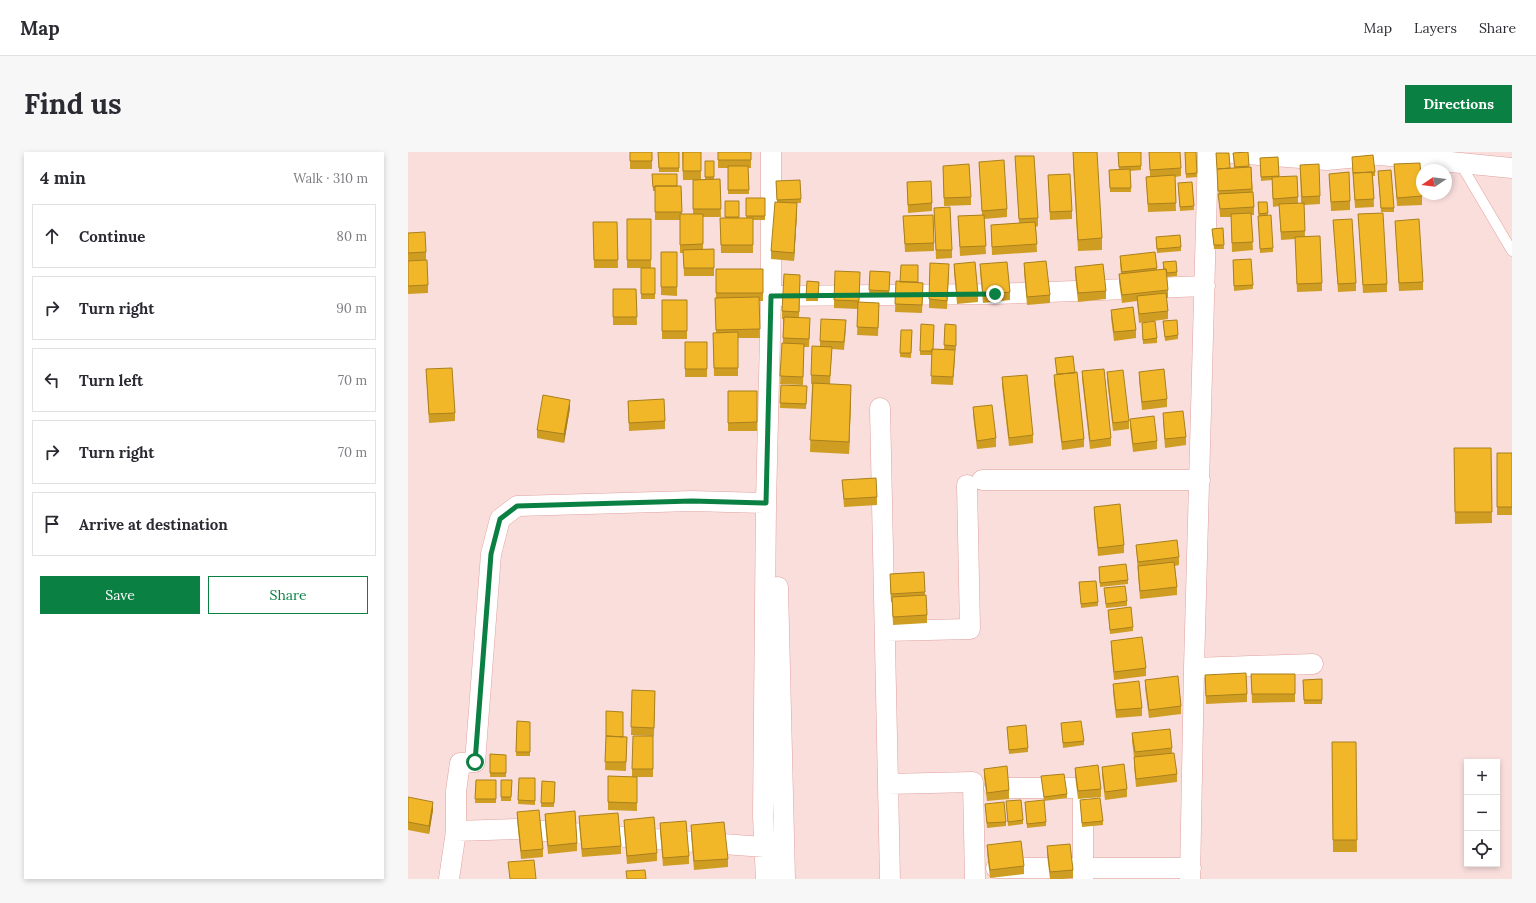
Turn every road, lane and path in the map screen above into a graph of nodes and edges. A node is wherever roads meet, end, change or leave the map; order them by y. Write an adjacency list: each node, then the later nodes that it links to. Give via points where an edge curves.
1 (771, 152): 8 (street)
2 (1208, 152): 7 (street)
3 (1221, 152): 4 (street, via 1327,160 1380,155)
4 (1460, 163): 5 (street); 6 (lane)
5 (1512, 168)
6 (1512, 251)
7 (1205, 286): 8 (street, via 995,294); 10 (street)
8 (771, 296): 11 (street)
9 (880, 408): 13 (street)
10 (1200, 480): 13 (street, via 974,482 970,629); 15 (street)
11 (766, 503): 18 (street, via 692,501 517,506 500,519 491,554 475,762 460,763 456,791); 19 (street, via 763,816)
12 (778, 558): 25 (street)
13 (885, 631): 16 (street)
14 (1312, 664): 15 (street)
15 (1194, 668): 22 (street)
16 (888, 784): 20 (street, via 973,782); 26 (street)
17 (994, 788): 21 (street, via 1083,788)
18 (456, 831): 19 (street, via 517,829); 23 (street)
19 (765, 847): 24 (street)
20 (983, 874): 21 (street)
21 (1083, 874): 22 (street)
22 (1190, 874)
23 (449, 879)
24 (766, 879)
25 (785, 879)
26 (890, 879)

